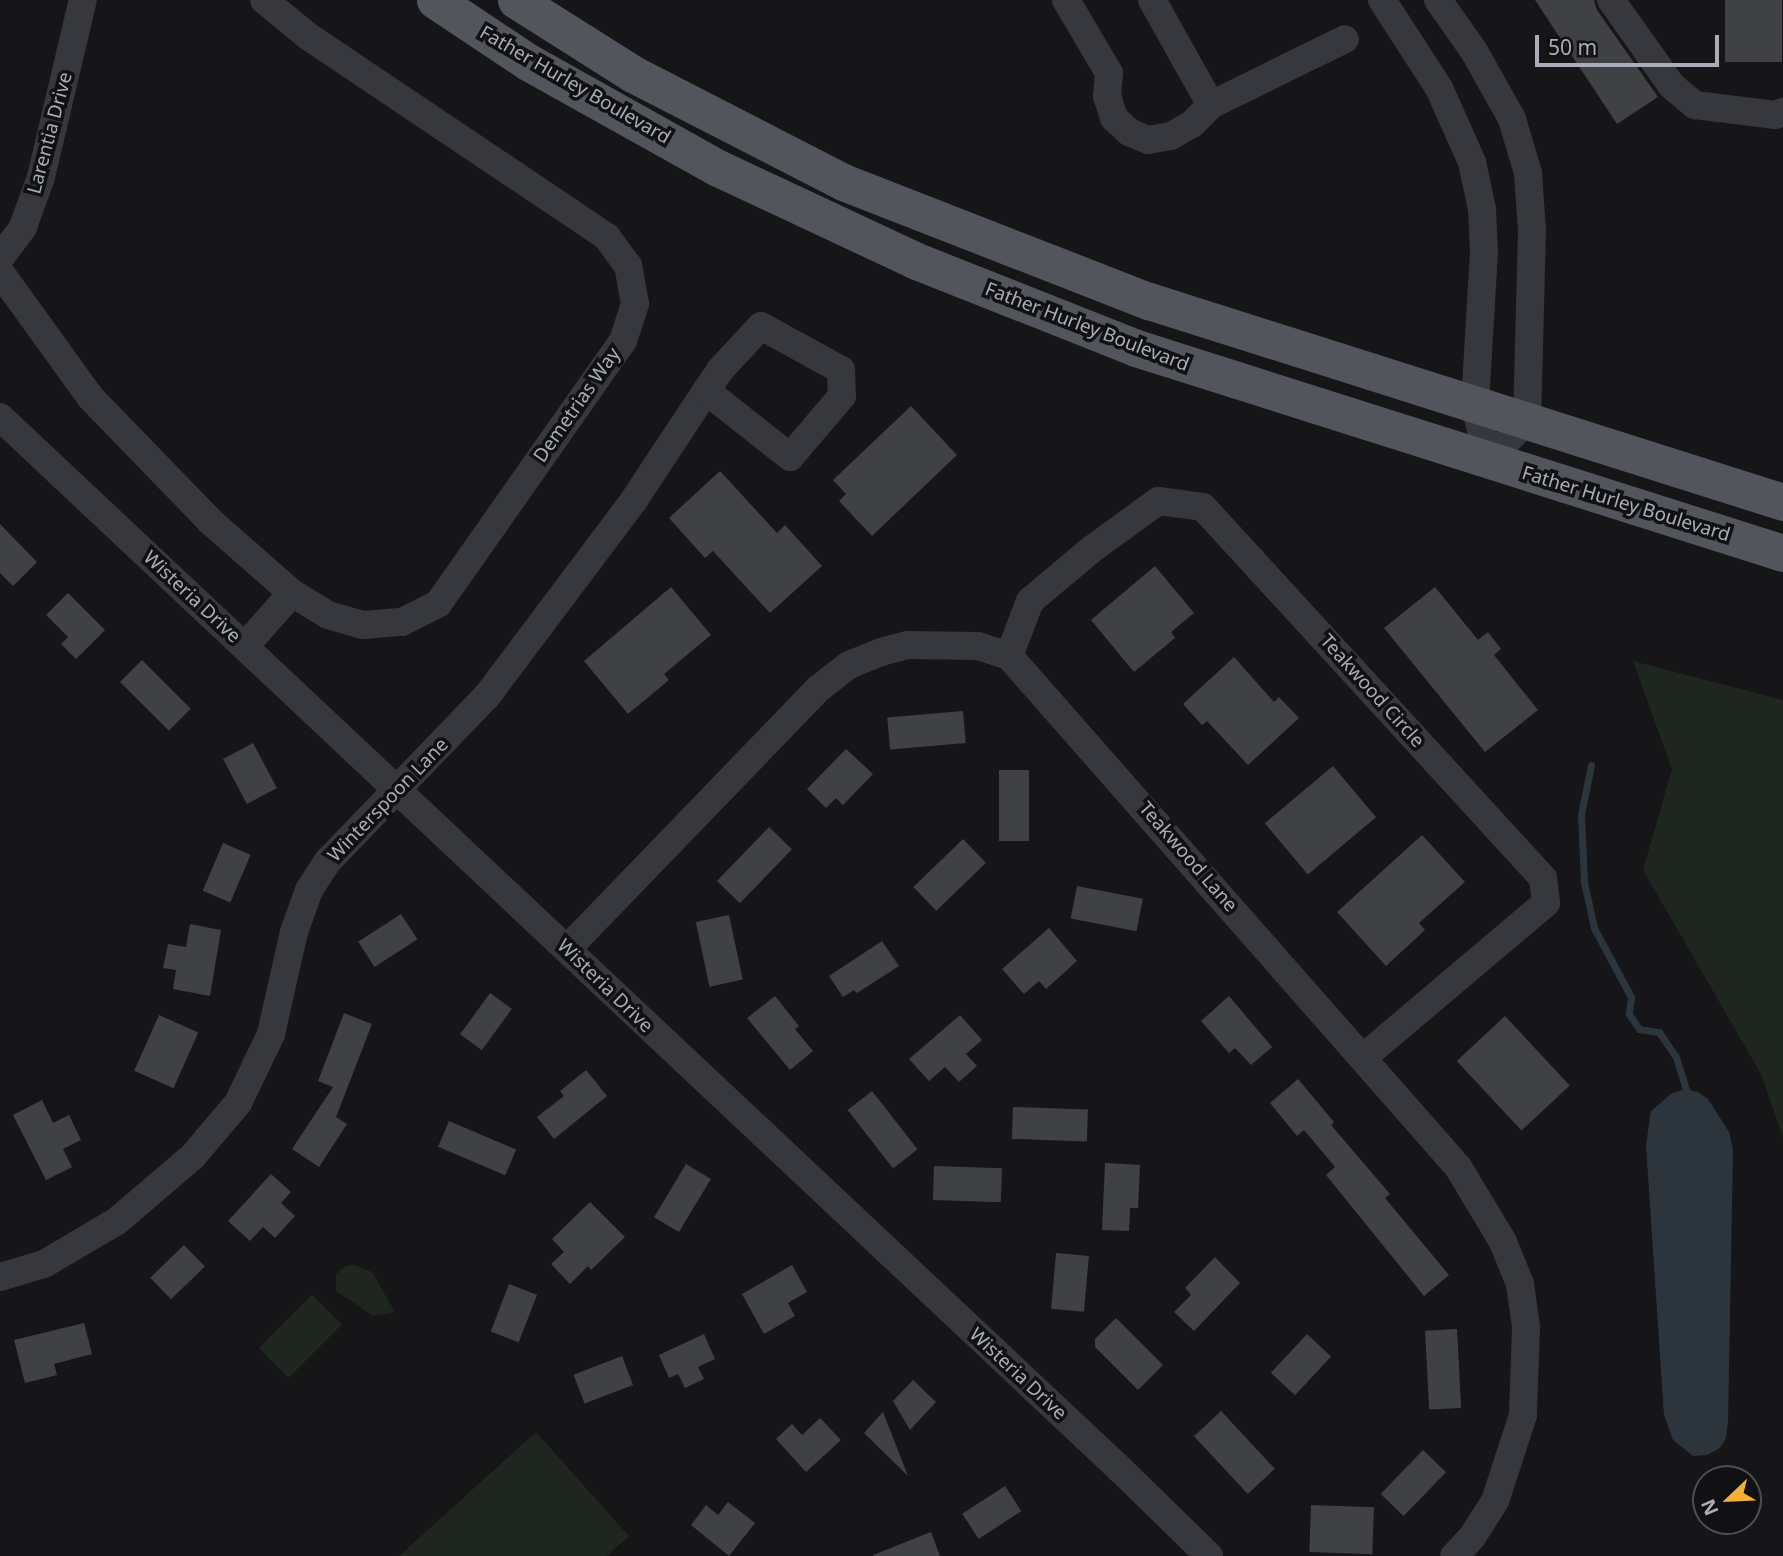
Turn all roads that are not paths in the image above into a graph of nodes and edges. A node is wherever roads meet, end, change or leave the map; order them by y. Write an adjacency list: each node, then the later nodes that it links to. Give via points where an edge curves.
1 (83, 0): 13 (street, Larentia Drive, via 41,177 23,227)
2 (264, 0): 22 (street, Demetrias Way, via 309,37 607,237 628,265 635,304 623,341 438,604 402,622 364,625 328,615)
3 (435, 0): 19 (main road, Father Hurley Boulevard, via 528,62 718,167 914,260 1136,348)
4 (516, 0): 16 (main road, Father Hurley Boulevard, via 633,74 843,182 1149,301)
5 (1066, 0): 11 (street, via 1109,73 1107,96 1114,118 1129,132 1148,140 1171,136 1192,124)
6 (1152, 0): 11 (street)
7 (1382, 0): 16 (street, via 1439,88 1472,162 1485,252)
8 (1438, 0): 18 (street, via 1474,51 1512,119 1528,173 1532,230)
9 (1611, 0): 12 (street, via 1672,86 1695,105 1774,115)
10 (1345, 39): 11 (street)
11 (1210, 105)
12 (1783, 112)
13 (0, 258)
14 (0, 272): 22 (street, Demetrias Way, via 90,397 210,521)
15 (706, 391): 15 (street, Winterspoon Lane, via 761,326 841,370 842,396 790,457); 25 (street, Winterspoon Lane, via 634,500 487,696)
16 (1475, 405): 18 (main road, Father Hurley Boulevard); 19 (street)
17 (0, 416): 23 (street, Wisteria Drive)
18 (1527, 421): 19 (street); 20 (main road, Father Hurley Boulevard)
19 (1488, 460): 21 (main road, Father Hurley Boulevard)
20 (1783, 502)
21 (1783, 553)
22 (292, 593): 23 (street)
23 (244, 646): 25 (street, Wisteria Drive)
24 (1009, 656): 26 (street, via 978,646 908,645 849,665 818,689); 27 (street, Teakwood Lane); 27 (street, Teakwood Circle, via 1030,601 1092,549 1158,501 1203,507 1543,878 1546,903)
25 (398, 789): 26 (street, Wisteria Drive); 28 (street, Winterspoon Lane, via 328,861 309,890 294,932 271,1034 238,1103 193,1156 117,1221 44,1265)
26 (567, 949): 29 (street, Wisteria Drive)
27 (1364, 1057): 30 (street, Teakwood Lane, via 1458,1167 1503,1242 1520,1283 1526,1327 1523,1415 1495,1501)
28 (0, 1277)
29 (1209, 1556)
30 (1454, 1556)

